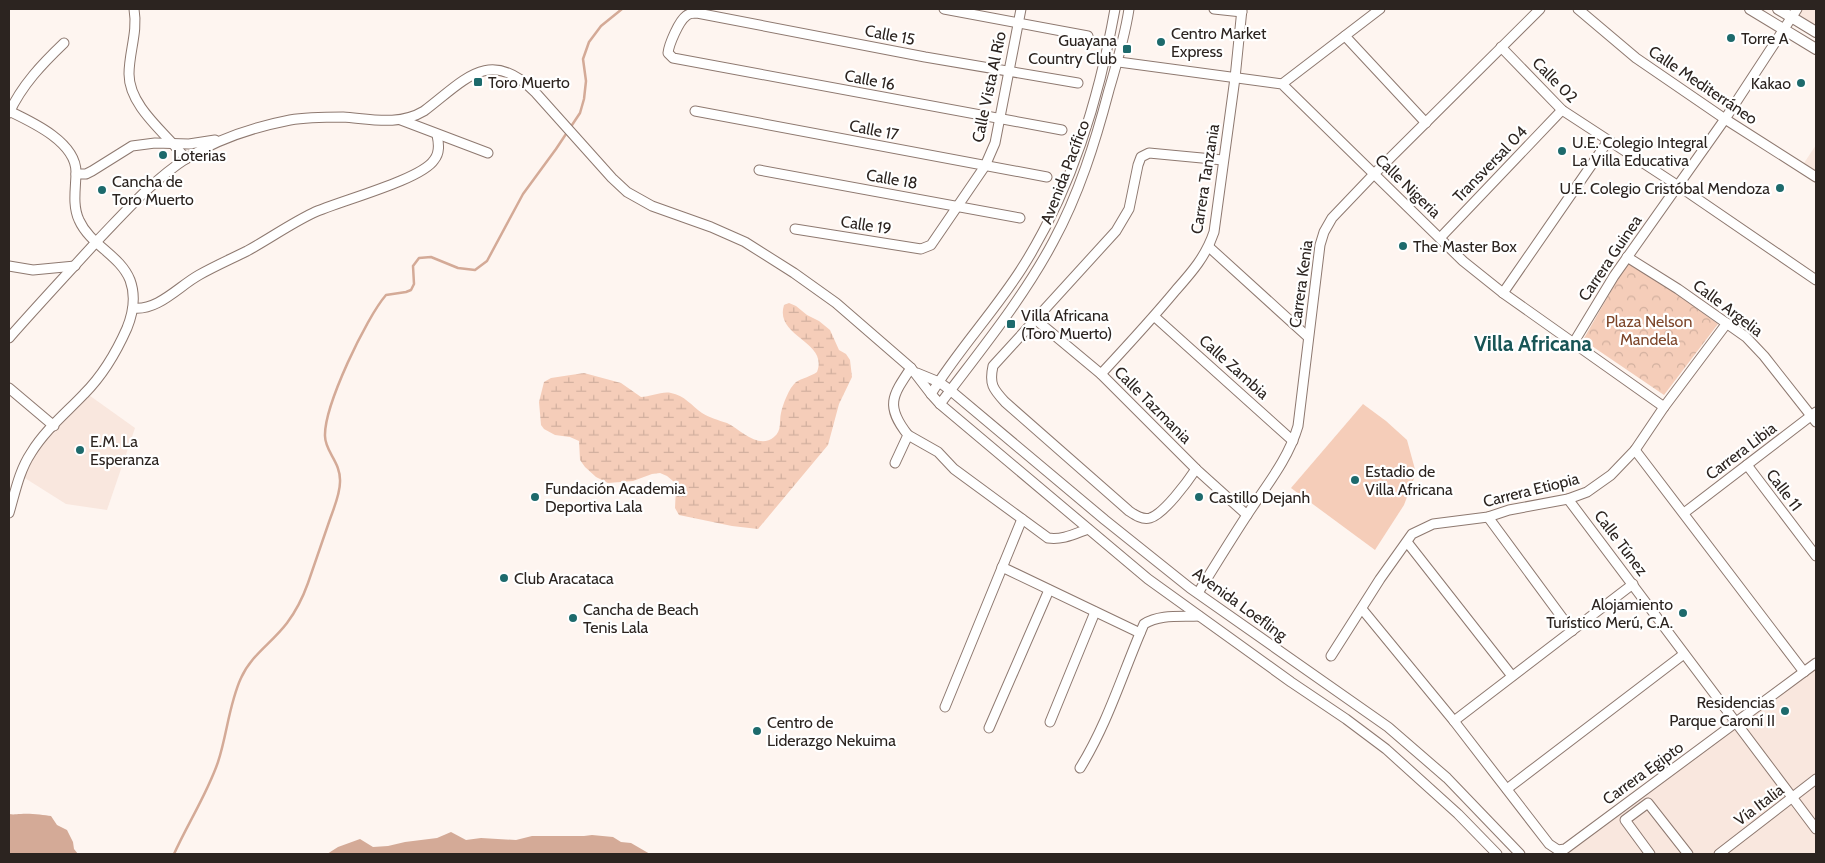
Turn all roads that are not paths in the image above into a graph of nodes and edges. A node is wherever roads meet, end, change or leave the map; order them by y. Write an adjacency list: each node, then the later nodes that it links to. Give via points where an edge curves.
1 (134, 9): 40 (street, via 135,34 129,75 132,92 138,105)
2 (944, 9): 15 (street)
3 (1021, 9): 15 (street, Calle Vista Al Río)
4 (1115, 9): 23 (street, Avenida Pacífico)
5 (1129, 9): 24 (street, Avenida Pacífico)
6 (1214, 9): 12 (street)
7 (1380, 9): 19 (street)
8 (1540, 9): 21 (street, Carrera Kenia)
9 (1578, 9): 33 (street, Calle Mediterráneo, via 1636,58)
10 (1750, 9): 16 (main road)
11 (1778, 9): 14 (main road)
12 (1242, 10): 26 (street, Carrera Tanzania)
13 (697, 13): 25 (street, Calle 15); 32 (street, Calle 16, via 684,17 668,46 668,53 673,58)
14 (1795, 13): 16 (street, Carrera Guinea); 17 (main road)
15 (1019, 22): 18 (street); 25 (street, Calle Vista Al Río)
16 (1784, 29): 22 (main road); 33 (street, Carrera Guinea)
17 (1816, 32)
18 (1088, 36)
19 (1345, 36): 28 (street); 35 (street)
20 (64, 43): 29 (street, via 34,72)
21 (1501, 47): 30 (street, Calle 02); 35 (street, Carrera Kenia)
22 (1816, 49)
23 (1104, 60): 24 (street); 72 (street, Avenida Pacífico, via 1080,148 1042,236)
24 (1117, 61): 26 (street); 74 (street, Avenida Pacífico, via 1092,152 1053,243)
25 (1009, 72): 27 (street, Calle 15); 32 (street, Calle Vista Al Río)
26 (1235, 78): 28 (street); 43 (street, Carrera Tanzania)
27 (1078, 83)
28 (1282, 84): 47 (street, Calle Nigeria)
29 (10, 110): 46 (street, via 64,145 74,159)
30 (1562, 110): 39 (street, Calle 02); 54 (street, Transversal 04)
31 (696, 111): 44 (street, Calle 17)
32 (1000, 119): 36 (street, Calle 16); 44 (street, Calle Vista Al Río)
33 (1725, 119): 49 (street, Calle Mediterráneo); 50 (street, Carrera Guinea)
34 (401, 120): 37 (street, via 305,118); 38 (street); 70 (street, via 424,111 473,74 495,69 510,73 541,98 627,192 652,206 711,227 756,248 828,297)
35 (1426, 123): 47 (street, Carrera Kenia)
36 (1062, 130)
37 (239, 135): 40 (street, via 201,142); 42 (street)
38 (437, 135): 41 (street); 63 (street, via 438,154 434,162 421,172 322,209 198,275 153,304)
39 (1608, 141): 50 (street, Calle 02); 62 (street)
40 (172, 142): 42 (street); 46 (street, via 132,146 92,171)
41 (488, 153)
42 (186, 159): 55 (street, via 142,195)
43 (1223, 160): 57 (street, Carrera Tanzania, via 1214,232); 65 (street, via 1149,153 1141,157 1129,209 1116,231)
44 (985, 166): 48 (street, Calle 17); 51 (street, Calle Vista Al Río)
45 (759, 170): 51 (street, Calle 18)
46 (76, 174): 55 (street, via 77,216)
47 (1374, 174): 54 (street, Calle Nigeria); 67 (street, Carrera Kenia, via 1332,218 1324,232)
48 (1047, 177)
49 (1816, 177)
50 (1678, 185): 58 (street, Carrera Guinea); 61 (street, Calle 02)
51 (959, 206): 52 (street, Calle 18); 56 (street, Calle Vista Al Río)
52 (1020, 218)
53 (795, 229): 56 (street, Calle 19, via 921,249)
54 (1440, 238): 62 (street, Calle Nigeria, via 1463,262)
55 (96, 242): 60 (street); 63 (street, via 126,272 133,289)
56 (931, 245)
57 (1209, 247): 64 (street, Carrera Tanzania); 67 (street)
58 (1627, 258): 66 (street, Calle Argelia, via 1678,288); 69 (street, Carrera Guinea)
59 (9, 266): 60 (street, via 33,270)
60 (74, 266): 68 (street)
61 (1816, 280)
62 (1503, 293): 69 (street, Calle Nigeria)
63 (132, 308): 79 (street, via 122,340 108,365)
64 (1155, 317): 71 (street, Carrera Tanzania); 81 (street, Calle Zambia)
65 (1035, 319): 71 (street, Calle Tazmania); 85 (street, via 993,366 990,378 994,390 1005,402 1138,517 1149,518 1158,514)
66 (1727, 323): 77 (street, Carrera Etiopia); 78 (street, Calle Argelia, via 1764,356)
67 (1308, 336): 81 (street, Carrera Kenia)
68 (9, 338)
69 (1574, 342): 77 (street, Calle Nigeria)
70 (914, 370): 72 (street, Avenida Loefling); 75 (street, Avenida Loefling); 80 (street, via 900,383 894,398 896,420)
71 (1101, 374): 85 (street, Calle Tazmania)
72 (939, 382): 74 (street, Avenida Loefling); 75 (street, Avenida Pacífico)
73 (9, 388): 79 (street)
74 (950, 390): 76 (street, Avenida Pacífico); 98 (street, Avenida Loefling)
75 (930, 394): 76 (street, Avenida Loefling)
76 (940, 404): 92 (street, Avenida Loefling)
77 (1664, 407): 82 (street, Carrera Etiopia)
78 (1815, 416): 84 (street, Carrera Libia)
79 (54, 426): 87 (street, via 43,436 22,469)
80 (908, 435): 83 (street); 91 (street, via 938,452 954,469)
81 (1294, 441): 89 (street, Carrera Kenia, via 1275,476)
82 (1636, 450): 86 (street, Carrera Etiopia, via 1611,475 1587,492); 88 (street)
83 (895, 463)
84 (1747, 465): 88 (street, Carrera Libia); 94 (street, Calle 11)
85 (1196, 469): 89 (street, Calle Tazmania)
86 (1568, 498): 90 (street, Carrera Etiopia); 96 (street, Calle Túnez)
87 (9, 513)
88 (1684, 513): 107 (street)
89 (1247, 515): 98 (street, Carrera Kenia)
90 (1488, 517): 93 (street, Carrera Etiopia, via 1433,524 1412,534); 102 (street)
91 (1022, 519): 92 (street, via 1048,538 1067,537); 95 (street)
92 (1088, 529): 101 (street, Avenida Loefling, via 1148,580)
93 (1407, 542): 99 (street, Carrera Etiopia); 108 (street)
94 (1816, 556)
95 (1002, 568): 97 (street); 109 (street)
96 (1633, 584): 102 (street); 104 (street, Calle Túnez)
97 (1049, 590): 100 (street); 113 (street)
98 (1198, 593): 120 (street, Avenida Loefling, via 1388,727 1448,778)
99 (1362, 608): 105 (street, Carrera Etiopia); 110 (street)
100 (1094, 612): 103 (street); 111 (street)
101 (1200, 616): 103 (street, via 1152,620 1144,624); 119 (street, Avenida Loefling, via 1386,749)
102 (1572, 631): 108 (street)
103 (1140, 633): 114 (street, via 1105,721)
104 (1684, 654): 112 (street, Calle Túnez); 116 (street)
105 (1331, 656)
106 (1816, 663): 107 (street, Carrera Egipto)
107 (1804, 672): 112 (street, Carrera Egipto)
108 (1512, 676): 110 (street)
109 (945, 707)
110 (1454, 720): 116 (street)
111 (1050, 722)
112 (1736, 723): 116 (street, Carrera Egipto, via 1566,849 1558,850 1550,844); 117 (street, Calle Túnez)
113 (989, 728)
114 (1080, 768)
115 (1816, 779): 117 (street, Vía Italia)
116 (1507, 789)
117 (1792, 798): 118 (street, Calle Túnez); 123 (street, Vía Italia)
118 (1816, 829)
119 (1497, 854)
120 (1520, 854)
121 (1650, 854): 122 (street, via 1625,820 1648,803)
122 (1688, 854)
123 (1719, 854)

